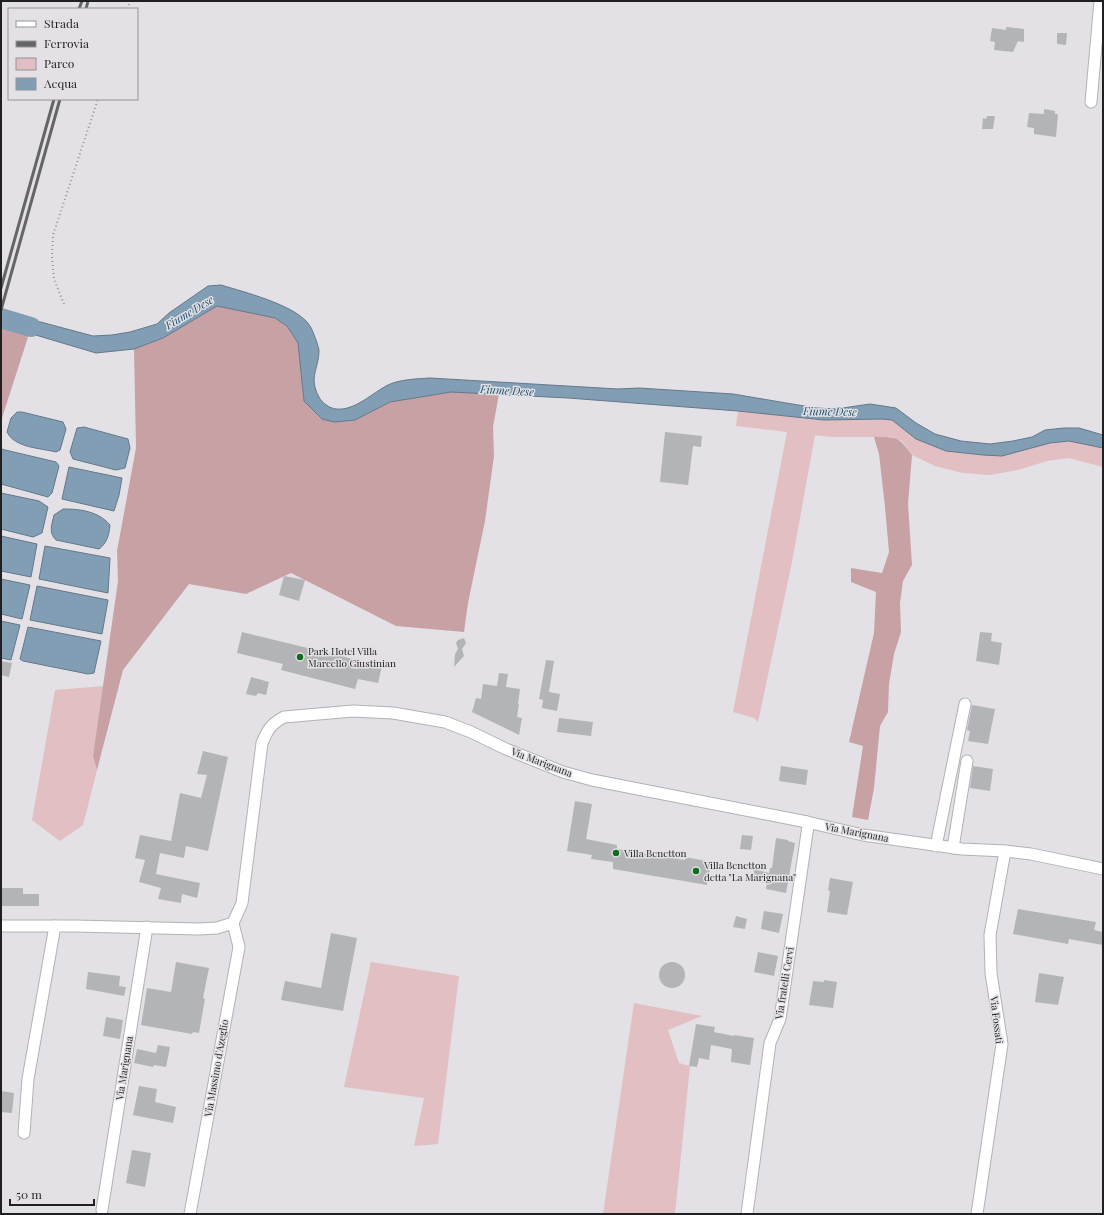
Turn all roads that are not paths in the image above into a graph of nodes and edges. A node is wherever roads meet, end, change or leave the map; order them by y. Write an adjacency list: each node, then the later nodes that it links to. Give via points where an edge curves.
1 (1100, 1): 2 (street)
2 (1091, 102)
3 (965, 704): 6 (street)
4 (967, 761): 7 (street)
5 (807, 822): 6 (street, Via Marignana); 10 (street, Via Marignana, via 592,780 563,772 445,722 393,713 360,712 284,717 274,722 262,743 242,903); 17 (street, Via fratelli Cervi, via 780,1019 770,1043)
6 (936, 846): 7 (street, Via Marignana)
7 (953, 848): 8 (street, Via Marignana)
8 (1005, 851): 9 (street, Via Marignana); 18 (street, Via Fossati, via 990,935 991,973 1002,1044)
9 (1103, 869)
10 (233, 923): 13 (street, via 217,928 199,929); 16 (street, Via Massimo d'Azeglio, via 238,947)
11 (1, 926): 12 (street)
12 (55, 926): 13 (street); 14 (street, via 28,1079)
13 (147, 927): 15 (street, Via Marignana)
14 (24, 1133)
15 (102, 1210)
16 (190, 1214)
17 (748, 1214)
18 (977, 1214)

